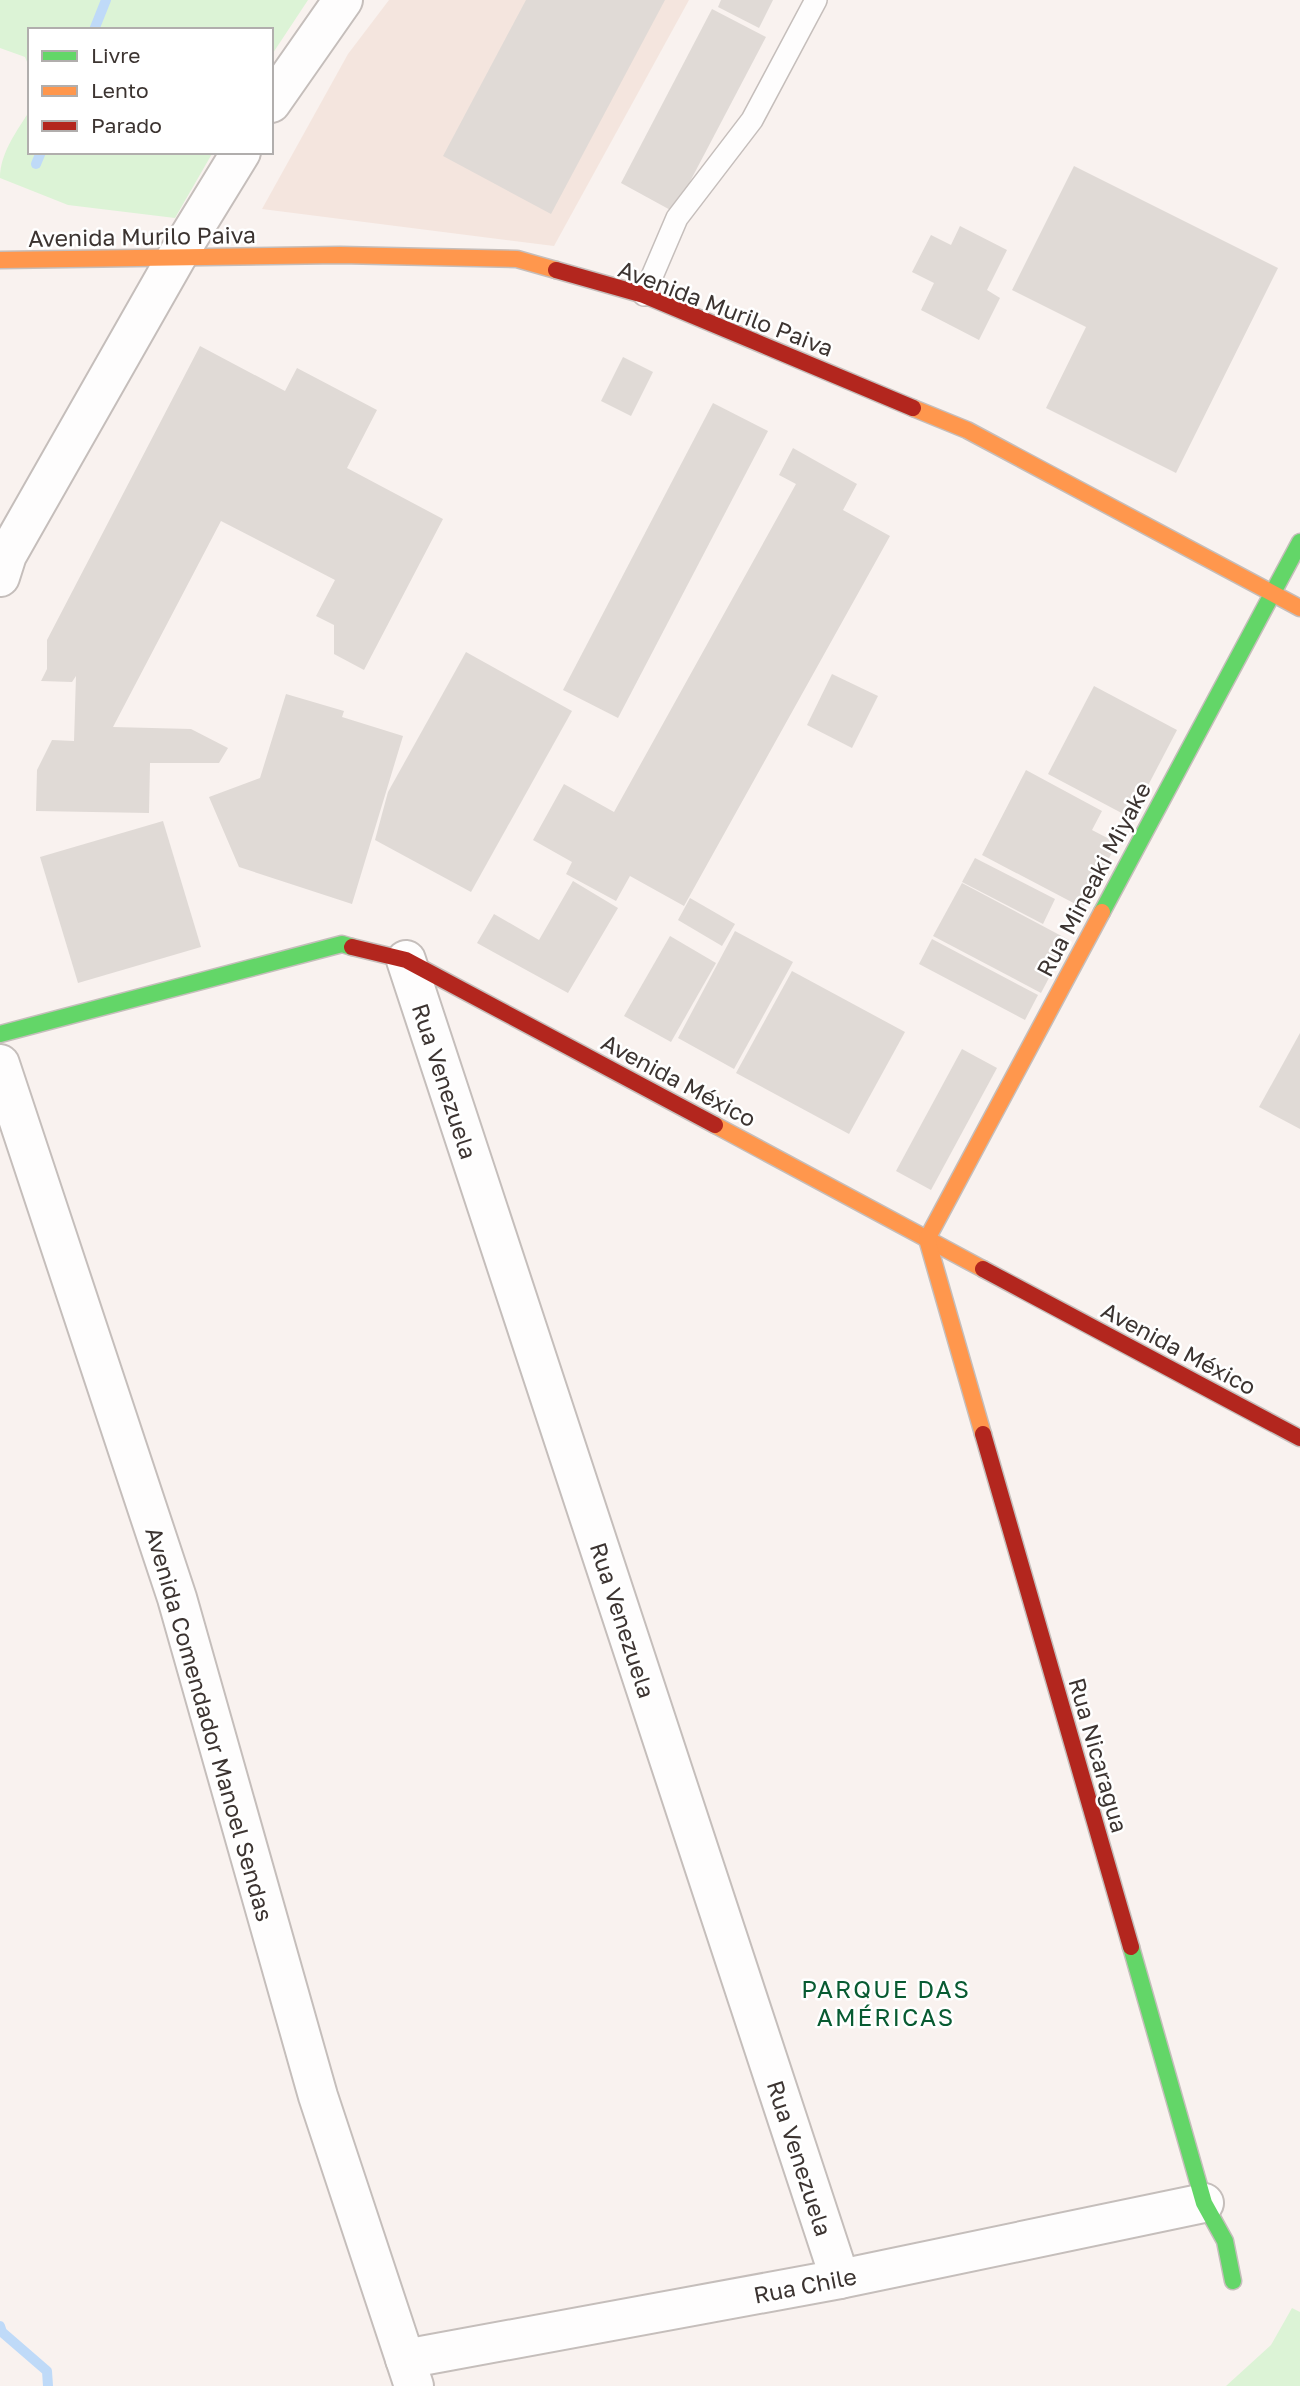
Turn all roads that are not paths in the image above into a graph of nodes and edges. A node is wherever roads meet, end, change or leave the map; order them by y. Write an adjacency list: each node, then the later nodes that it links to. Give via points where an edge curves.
1 (343, 0): 3 (street)
2 (817, 0): 7 (lane, via 752,120 677,218)
3 (273, 100)
4 (240, 154): 5 (street)
5 (176, 258): 6 (street, Avenida Murilo Paiva); 7 (street, Avenida Murilo Paiva, via 517,259); 9 (street, via 7,555)
6 (0, 260)
7 (644, 295): 10 (street, Avenida Murilo Paiva, via 967,430)
8 (1300, 542): 10 (street, Rua Mineaki Miyake)
9 (0, 577)
10 (1273, 593): 11 (street, Avenida Murilo Paiva); 15 (street, Rua Mineaki Miyake)
11 (1300, 608)
12 (406, 960): 13 (street, Avenida México, via 342,944); 15 (street, Avenida México); 18 (street, Rua Venezuela)
13 (0, 1034)
14 (0, 1063): 20 (street, Avenida Comendador Manoel Sendas, via 177,1598 318,2096)
15 (927, 1239): 16 (street, Avenida México); 17 (street, Rua Nicaragua)
16 (1300, 1438)
17 (1204, 2203): 18 (street, Rua Chile); 19 (street, Rua Nicaragua, via 1226,2241)
18 (840, 2279): 20 (street, Rua Chile)
19 (1233, 2281)
20 (410, 2372)

